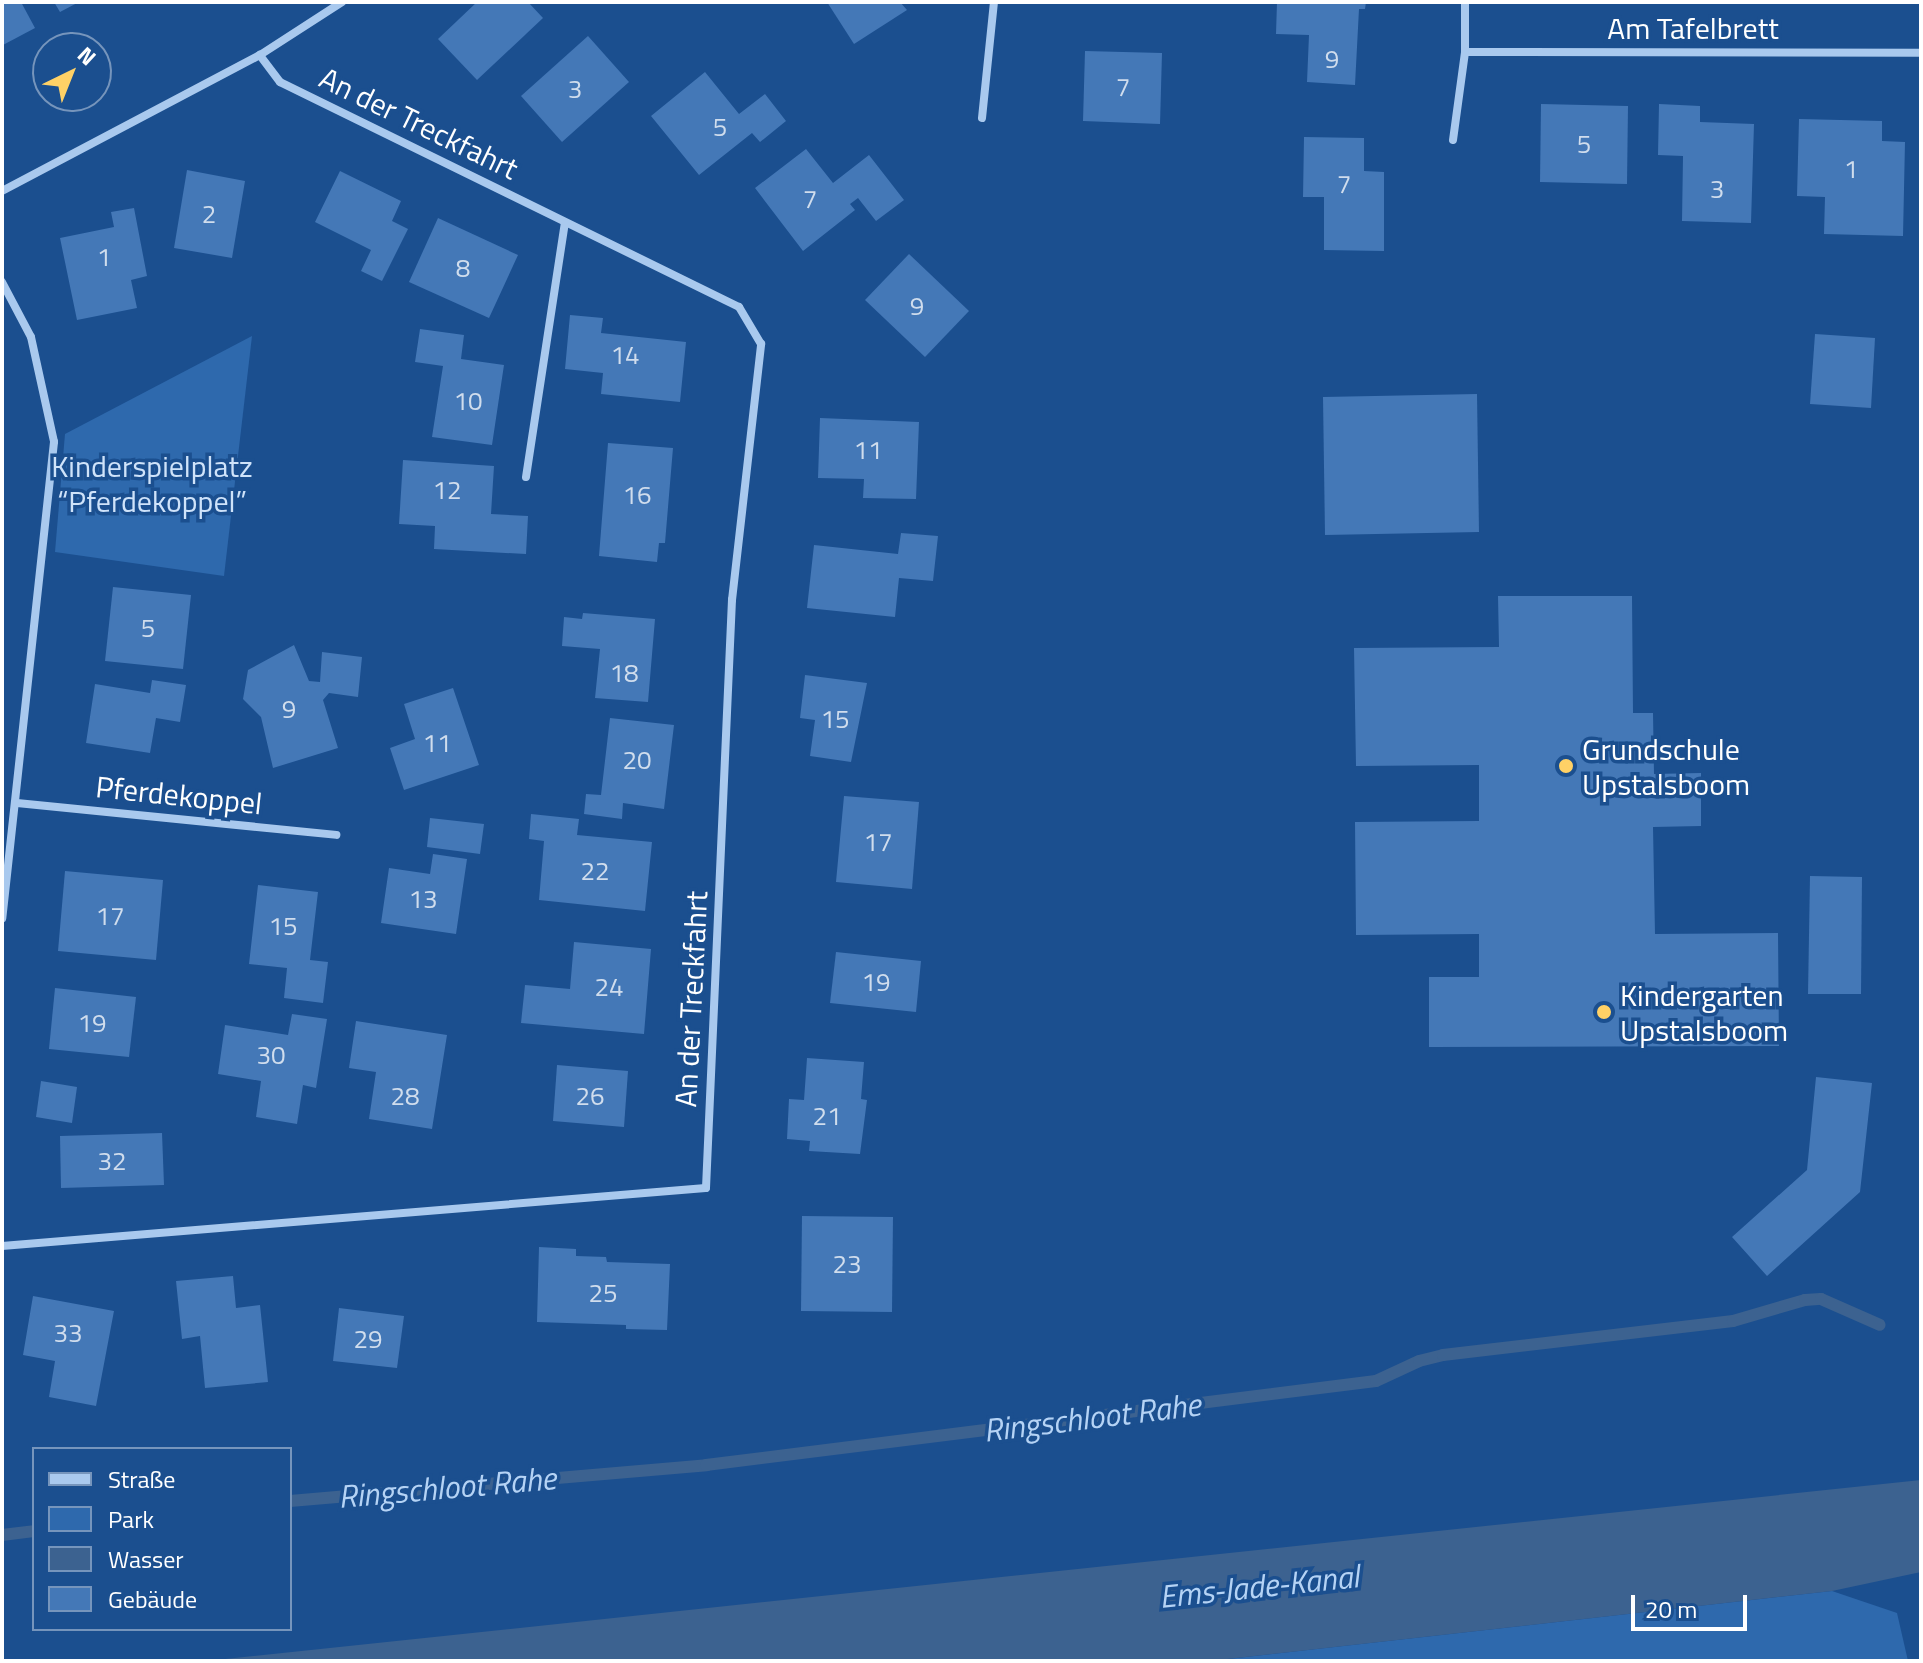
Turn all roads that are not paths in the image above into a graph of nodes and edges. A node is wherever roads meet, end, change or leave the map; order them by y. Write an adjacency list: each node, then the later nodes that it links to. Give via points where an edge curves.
1 (342, 2): 6 (street)
2 (994, 2): 7 (street)
3 (1465, 2): 4 (street)
4 (1465, 52): 5 (street, Am Tafelbrett); 8 (street)
5 (1921, 53)
6 (260, 55): 9 (street); 10 (street, An der Treckfahrt, via 280,82)
7 (982, 118)
8 (1453, 140)
9 (2, 191)
10 (565, 223): 12 (street); 16 (street, An der Treckfahrt, via 739,307 761,344 732,600 706,1188)
11 (2, 282): 13 (street, via 31,337 54,442)
12 (526, 477)
13 (17, 803): 14 (street, Pferdekoppel); 15 (street)
14 (336, 835)
15 (2, 918)
16 (2, 1246)

